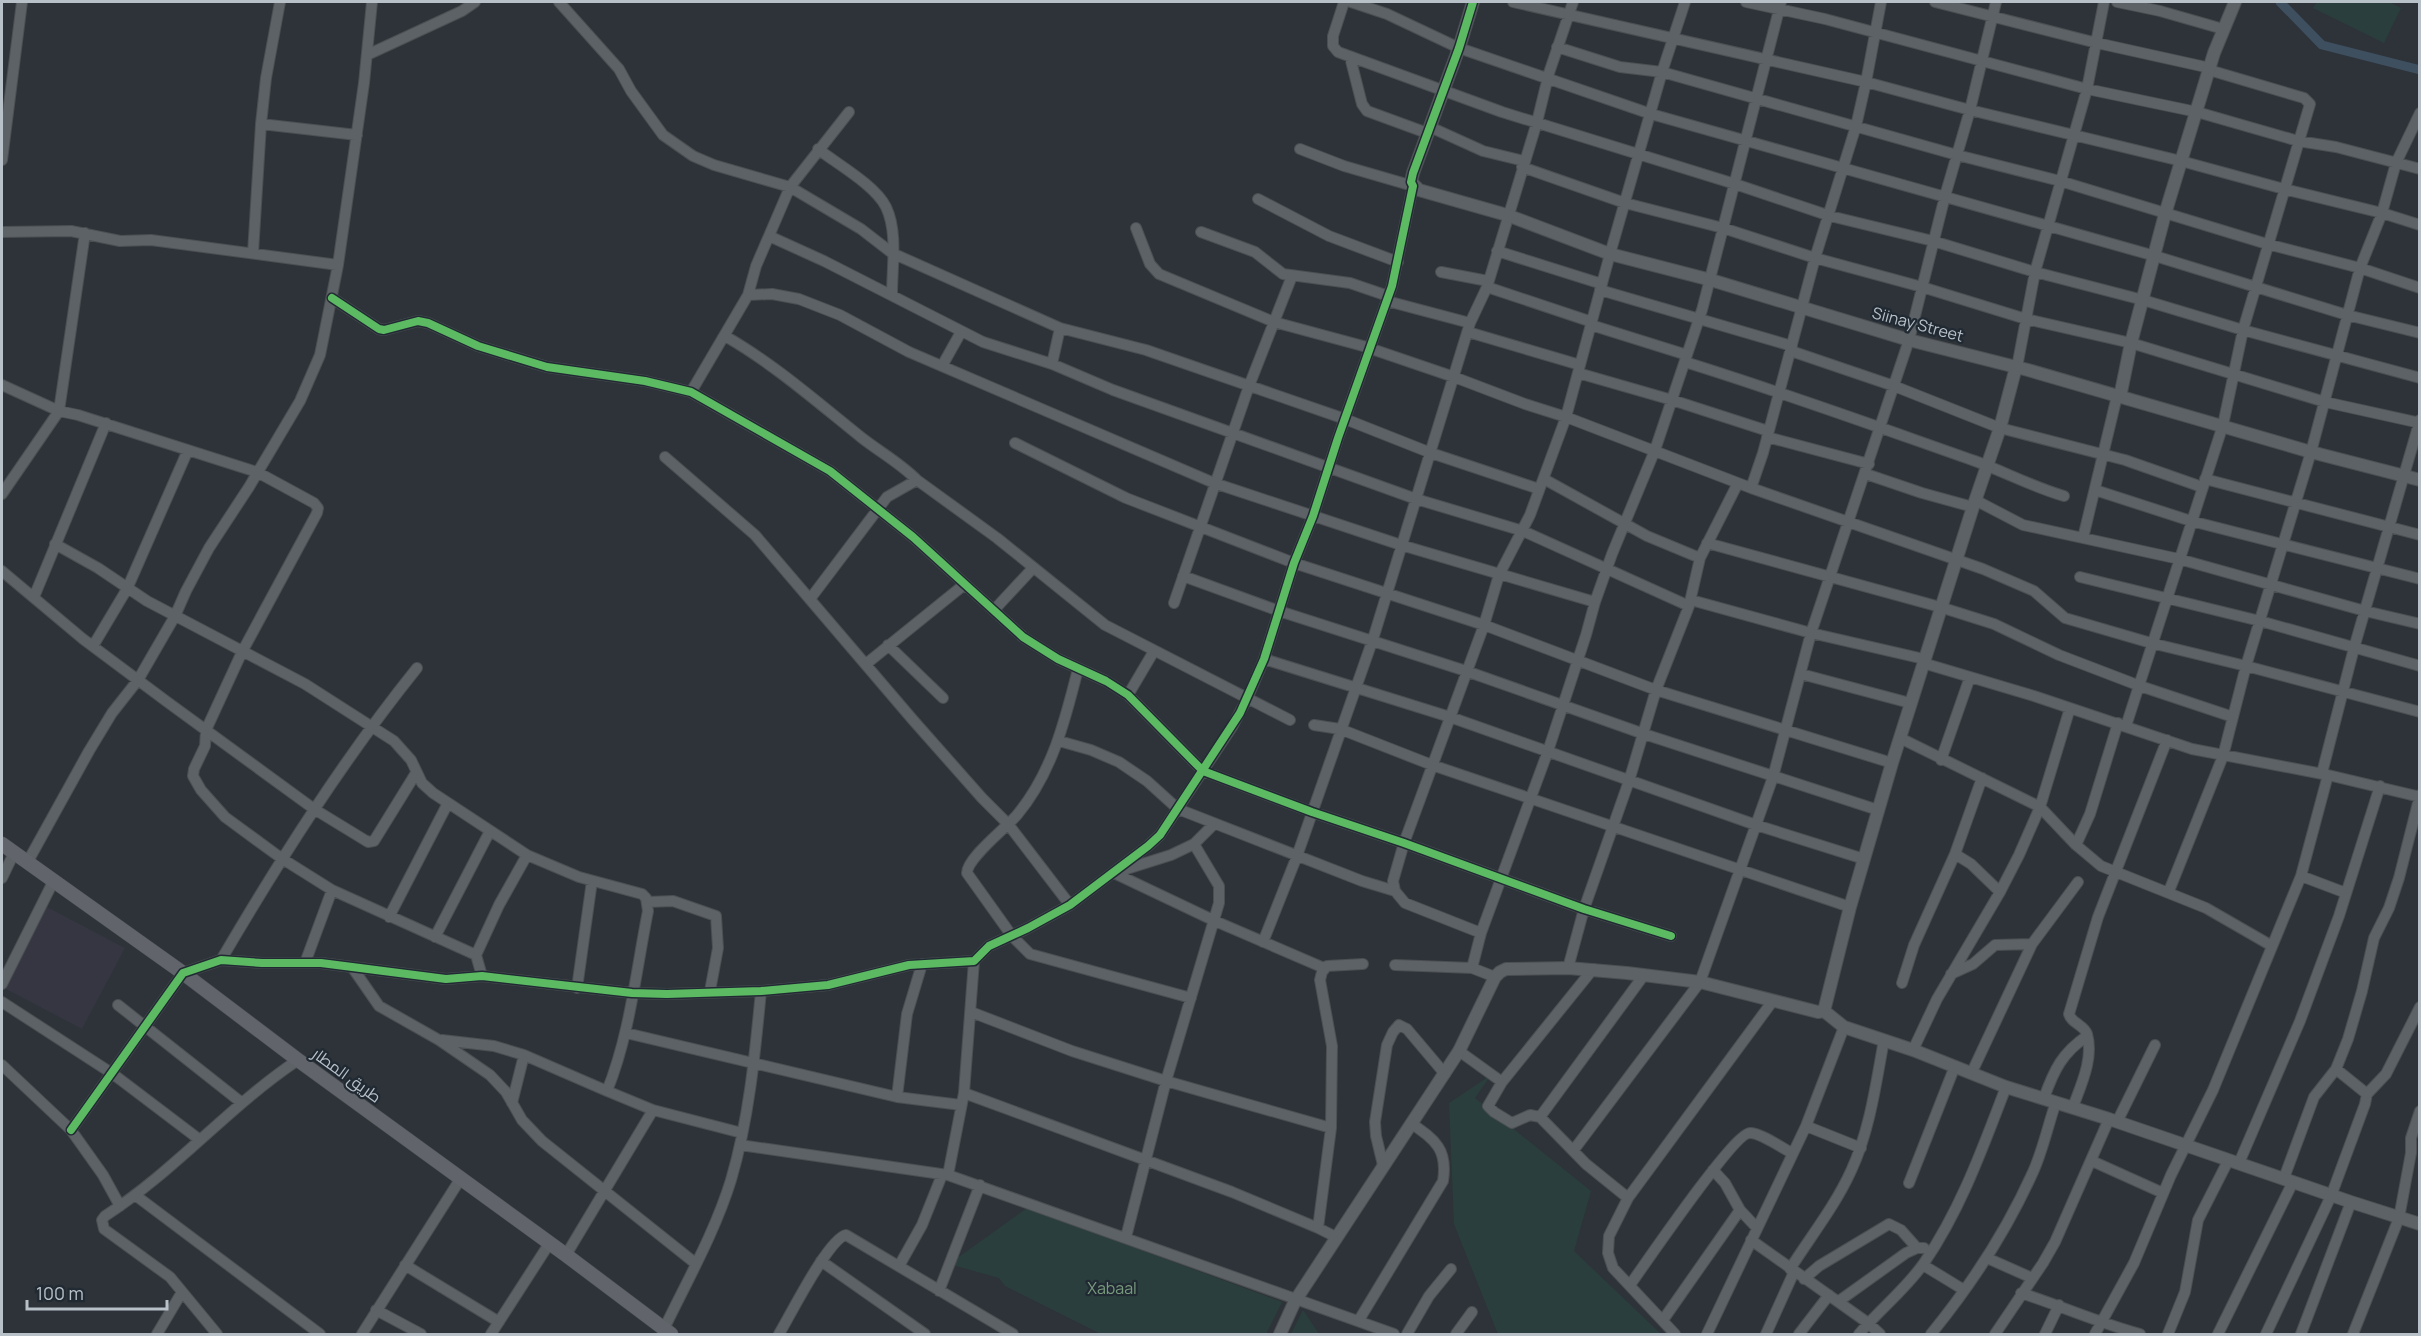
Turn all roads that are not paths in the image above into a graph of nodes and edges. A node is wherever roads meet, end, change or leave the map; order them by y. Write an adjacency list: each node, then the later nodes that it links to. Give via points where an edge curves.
1 (22, 2): 34 (street)
2 (280, 2): 46 (street)
3 (372, 2): 28 (street)
4 (475, 2): 28 (street)
5 (559, 2): 66 (street, via 619,69 663,135 714,165)
6 (1344, 2): 29 (street, via 1333,46)
7 (1351, 2): 27 (street, via 1387,14)
8 (1473, 2): 27 (street)
9 (1513, 2): 20 (street)
10 (1573, 2): 20 (street)
11 (1684, 2): 24 (street)
12 (1746, 2): 19 (street)
13 (1881, 2): 23 (street)
14 (1935, 2): 21 (street)
15 (1996, 2): 21 (street)
16 (2104, 2): 25 (street)
17 (2116, 2): 22 (street)
18 (2235, 2): 22 (street)
19 (1781, 5): 23 (street); 30 (street)
20 (1568, 14): 24 (street); 26 (street)
21 (1993, 15): 25 (street); 31 (street)
22 (2223, 29): 32 (street)
23 (1875, 33): 31 (street); 36 (street)
24 (1673, 37): 30 (street); 33 (street)
25 (2097, 43): 32 (street); 37 (street)
26 (1557, 47): 33 (street, via 1620,67); 35 (street)
27 (1459, 48): 35 (street); 38 (street)
28 (367, 55): 50 (street)
29 (1350, 57): 38 (street); 48 (street, via 1367,111)
30 (1766, 60): 36 (street); 39 (street)
31 (1982, 62): 37 (street); 40 (street)
32 (2210, 69): 42 (street); 52 (street, via 2309,101)
33 (1662, 72): 39 (street); 44 (street)
34 (7, 73): 57 (street)
35 (1547, 80): 44 (street); 45 (street)
36 (1866, 82): 40 (street); 47 (street)
37 (2087, 89): 42 (street); 49 (street)
38 (1443, 92): 45 (street); 48 (street)
39 (1756, 98): 47 (street); 51 (street)
40 (1970, 110): 49 (street); 56 (street)
41 (849, 112): 53 (street)
42 (2197, 112): 52 (street); 58 (street)
43 (2420, 113): 59 (street)
44 (1651, 114): 51 (street); 55 (street)
45 (1537, 122): 55 (street); 60 (street)
46 (261, 124): 50 (street); 87 (street)
47 (1856, 126): 56 (street); 61 (street)
48 (1429, 130): 60 (street); 65 (street, via 1413,173)
49 (2073, 134): 58 (street); 63 (street)
50 (357, 135): 92 (street)
51 (1746, 141): 61 (street); 64 (street)
52 (2298, 141): 59 (street); 67 (street)
53 (818, 149): 66 (street); 86 (street, via 876,193 886,207 893,234)
54 (1300, 149): 65 (street)
55 (1640, 155): 64 (street); 70 (street)
56 (1957, 155): 63 (street); 68 (street)
57 (2, 160)
58 (2181, 160): 67 (street); 72 (street)
59 (2396, 163): 62 (street); 71 (street)
60 (1523, 164): 70 (street); 73 (street)
61 (1844, 168): 68 (street); 74 (street)
62 (2420, 169)
63 (2060, 181): 72 (street); 75 (street)
64 (1735, 184): 74 (street); 78 (street)
65 (1413, 186): 73 (street, Siinay Street); 91 (street)
66 (790, 187): 82 (street); 86 (street, via 861,229)
67 (2284, 189): 71 (street); 84 (street)
68 (1945, 196): 75 (street); 83 (street)
69 (1258, 199): 91 (street, via 1329,236)
70 (1625, 203): 78 (street); 88 (street)
71 (2382, 213): 76 (street); 93 (street)
72 (2165, 214): 84 (street); 89 (street)
73 (1507, 215): 85 (street); 88 (street, Siinay Street)
74 (1830, 216): 83 (street); 90 (street)
75 (2048, 225): 89 (street); 95 (street)
76 (2420, 225)
77 (1136, 228): 112 (street, via 1150,264 1159,274)
78 (1723, 228): 90 (street); 97 (street)
79 (2, 232): 81 (street)
80 (1201, 232): 96 (street, via 1255,252 1283,274)
81 (85, 233): 87 (street, via 120,241 151,240); 141 (street)
82 (769, 236): 103 (street); 104 (street)
83 (1933, 241): 95 (street); 101 (street)
84 (2267, 244): 93 (street); 99 (street)
85 (1497, 251): 98 (street); 100 (street)
86 (892, 253): 104 (street); 114 (street)
87 (254, 254): 92 (street)
88 (1610, 254): 97 (street, Siinay Street); 100 (street)
89 (2154, 256): 99 (street); 107 (street)
90 (1815, 258): 101 (street); 108 (street)
91 (1398, 262): 106 (street)
92 (338, 265): 105 (street)
93 (2360, 268): 102 (street); 109 (street)
94 (1441, 272): 98 (street)
95 (2035, 272): 107 (street); 111 (street)
96 (1292, 276): 106 (street, via 1350,283); 112 (street)
97 (1712, 280): 108 (street, Siinay Street); 110 (street)
98 (1487, 284): 113 (street); 115 (street)
99 (2256, 285): 109 (street); 116 (street)
100 (1601, 287): 110 (street); 113 (street)
101 (1922, 287): 111 (street); 120 (street)
102 (2420, 288)
103 (748, 295): 119 (street); 127 (street, via 799,299)
104 (892, 295): 117 (street)
105 (332, 298): 137 (street, via 379,329 418,321 428,323 478,346 547,367); 161 (street, via 320,354 300,402)
106 (1388, 299): 115 (street); 122 (street)
107 (2143, 300): 116 (street); 121 (street)
108 (1803, 308): 120 (street, Siinay Street); 123 (street)
109 (2347, 315): 118 (street); 124 (street)
110 (1699, 319): 123 (street); 125 (street)
111 (2026, 319): 121 (street); 128 (street)
112 (1274, 322): 122 (street); 134 (street)
113 (1591, 324): 125 (street); 129 (street)
114 (1060, 328): 126 (street); 134 (street, via 1146,350)
115 (1469, 328): 129 (street); 131 (street)
116 (2243, 330): 124 (street); 130 (street)
117 (961, 332): 126 (street); 127 (street)
118 (2420, 333)
119 (725, 336): 137 (street); 163 (street, via 767,362)
120 (1909, 340): 128 (street, Siinay Street); 135 (street)
121 (2131, 344): 130 (street); 138 (street)
122 (1370, 348): 131 (street); 143 (street)
123 (1791, 348): 135 (street); 136 (street)
124 (2337, 355): 132 (street); 140 (street)
125 (1686, 358): 136 (street); 139 (street)
126 (1052, 364): 149 (street)
127 (942, 366): 165 (street)
128 (2017, 367): 138 (street, Siinay Street); 148 (street)
129 (1579, 369): 139 (street); 142 (street)
130 (2233, 376): 140 (street); 146 (street)
131 (1454, 377): 142 (street); 155 (street)
132 (2420, 378)
133 (2, 385): 141 (street)
134 (1249, 386): 143 (street); 149 (street)
135 (1894, 386): 147 (street); 148 (street)
136 (1779, 391): 147 (street); 150 (street)
137 (691, 392): 176 (street, via 830,471)
138 (2119, 396): 146 (street, Siinay Street); 156 (street)
139 (1672, 400): 150 (street); 153 (street)
140 (2325, 402): 144 (street); 154 (street)
141 (59, 411): 145 (street); 171 (street)
142 (1566, 417): 153 (street); 168 (street)
143 (1345, 418): 155 (street); 158 (street)
144 (2419, 422): 162 (street)
145 (106, 423): 152 (street); 187 (street)
146 (2223, 425): 154 (street, Siinay Street); 167 (street)
147 (1880, 428): 159 (street); 160 (street)
148 (2000, 428): 156 (street); 159 (street)
149 (1233, 432): 158 (street); 165 (street)
150 (1768, 434): 160 (street); 169 (street)
151 (1015, 443): 181 (street, via 1126,498)
152 (188, 450): 161 (street); 205 (street)
153 (1655, 450): 166 (street); 180 (street)
154 (2311, 452): 162 (street, Siinay Street); 174 (street)
155 (1431, 453): 168 (street); 173 (street)
156 (2104, 454): 167 (street); 170 (street)
157 (665, 457): 209 (street, via 755,535)
158 (1328, 466): 173 (street); 177 (street)
159 (1987, 466): 172 (street); 175 (street)
160 (1867, 469): 175 (street, via 1922,493); 179 (street)
161 (257, 472): 217 (street, via 195,573); 228 (street, via 318,508)
162 (2403, 475): 164 (street, Siinay Street); 182 (street)
163 (917, 480): 176 (street, via 887,497); 194 (street)
164 (2420, 480)
165 (1214, 483): 177 (street); 181 (street)
166 (1738, 483): 169 (street); 186 (street)
167 (2204, 483): 174 (street); 178 (street)
168 (1542, 484): 180 (street); 183 (street)
169 (1750, 488): 179 (street)
170 (2095, 490): 178 (street); 185 (street)
171 (2, 494)
172 (2064, 496)
173 (1416, 499): 183 (street); 189 (street)
174 (2295, 502): 182 (street); 188 (street)
175 (1974, 503): 185 (street, via 2023,525); 191 (street)
176 (879, 508): 203 (street); 209 (street)
177 (1313, 516): 189 (street); 193 (street)
178 (2191, 520): 188 (street); 192 (street)
179 (1848, 522): 191 (street); 200 (street)
180 (1625, 524): 190 (street); 195 (street)
181 (1200, 526): 193 (street); 199 (street)
182 (2390, 526): 184 (street); 196 (street)
183 (1523, 531): 195 (street); 198 (street)
184 (2420, 535)
185 (2083, 538): 192 (street)
186 (1707, 543): 190 (street); 200 (street)
187 (55, 544): 205 (street); 207 (street)
188 (2284, 544): 196 (street); 204 (street)
189 (1401, 545): 198 (street); 206 (street)
190 (1700, 558): 212 (street)
191 (1956, 559): 213 (street); 223 (street, via 2020,584 2043,597 2065,618)
192 (2179, 559): 204 (street); 208 (street)
193 (1294, 562): 206 (street); 215 (street)
194 (1033, 568): 214 (street); 227 (street, via 1105,625)
195 (1606, 568): 210 (street); 212 (street)
196 (2378, 568): 202 (street); 216 (street)
197 (2, 571): 207 (street)
198 (1499, 575): 210 (street); 220 (street)
199 (1183, 576): 211 (street); 215 (street)
200 (1829, 577): 213 (street); 221 (street)
201 (2080, 577): 208 (street)
202 (2420, 579)
203 (965, 584): 214 (street); 224 (street)
204 (2271, 584): 216 (street); 218 (street)
205 (127, 589): 217 (street); 225 (street)
206 (1386, 593): 220 (street); 222 (street)
207 (34, 597): 225 (street)
208 (2166, 598): 218 (street); 223 (street)
209 (810, 599): 232 (street)
210 (1595, 602): 229 (street)
211 (1174, 603)
212 (1690, 603): 221 (street); 243 (street)
213 (1940, 607): 231 (street); 241 (street, via 1994,624 2059,655)
214 (994, 610): 236 (street, via 1023,637)
215 (1279, 610): 222 (street); 230 (street)
216 (2365, 611): 219 (street); 226 (street)
217 (175, 616): 228 (street); 240 (street)
218 (2260, 621): 226 (street); 233 (street)
219 (2420, 624)
220 (1484, 625): 229 (street); 237 (street)
221 (1811, 633): 231 (street); 238 (street)
222 (1373, 639): 237 (street); 242 (street)
223 (2151, 643): 233 (street); 241 (street)
224 (888, 645): 232 (street); 246 (street)
225 (93, 646): 240 (street)
226 (2354, 648): 234 (street); 244 (street)
227 (1154, 651): 245 (street); 247 (street)
228 (242, 652): 257 (street, via 305,684); 259 (street)
229 (1577, 658): 243 (street); 249 (street)
230 (1264, 659): 242 (street); 247 (street)
231 (1923, 661): 239 (street); 248 (street)
232 (866, 664): 285 (street)
233 (2246, 666): 244 (street); 253 (street)
234 (2420, 666)
235 (417, 668): 257 (street)
236 (1078, 669): 245 (street); 264 (street)
237 (1466, 670): 249 (street); 252 (street)
238 (1801, 674): 248 (street); 260 (street)
239 (1970, 677): 250 (street); 267 (street)
240 (138, 680): 259 (street); 300 (street, via 112,713)
241 (2140, 686): 253 (street); 256 (street)
242 (1356, 688): 252 (street); 258 (street)
243 (1656, 690): 260 (street); 261 (street)
244 (2342, 693): 251 (street); 272 (street)
245 (1128, 696): 270 (street)
246 (943, 698)
247 (1247, 699): 254 (street); 270 (street)
248 (1910, 703): 262 (street)
249 (1563, 706): 261 (street); 265 (street)
250 (2070, 708): 256 (street); 280 (street)
251 (2420, 712)
252 (1450, 717): 265 (street); 269 (street)
253 (2233, 717): 266 (street)
254 (1290, 720)
255 (1314, 725): 258 (street)
256 (2122, 725): 263 (street); 293 (street)
257 (370, 726): 271 (street, via 404,751); 281 (street)
258 (1340, 729): 269 (street); 284 (street)
259 (206, 730): 281 (street); 298 (street, via 205,746 193,777 225,817)
260 (1787, 731): 268 (street); 273 (street)
261 (1644, 734): 273 (street); 275 (street)
262 (1900, 738): 267 (street); 268 (street)
263 (2167, 740): 266 (street); 302 (street)
264 (1059, 741): 282 (street, via 1119,762); 285 (street, via 1029,801)
265 (1548, 751): 275 (street); 278 (street)
266 (2223, 756): 272 (street); 312 (street)
267 (1941, 760): 274 (street)
268 (1892, 763): 283 (street)
269 (1432, 765): 278 (street); 290 (street)
270 (1203, 771): 282 (street); 284 (street)
271 (416, 773): 279 (street, via 422,783); 281 (street, via 371,843)
272 (2325, 774): 276 (street); 304 (street)
273 (1773, 777): 283 (street); 287 (street)
274 (1983, 778): 280 (street); 295 (street)
275 (1629, 781): 287 (street); 288 (street)
276 (2380, 786): 277 (street); 314 (street)
277 (2419, 796): 373 (street, via 2399,878 2374,938 2362,992)
278 (1532, 799): 288 (street); 306 (street)
279 (448, 803): 289 (street); 319 (street)
280 (2040, 807): 293 (street); 313 (street)
281 (314, 809): 298 (street)
282 (1178, 809): 286 (street); 303 (street, via 1160,835)
283 (1878, 810): 299 (street)
284 (1312, 812): 290 (street); 297 (street)
285 (1008, 824): 316 (street); 322 (street, via 970,863 967,873)
286 (1214, 824): 292 (street); 297 (street)
287 (1756, 825): 299 (street); 301 (street)
288 (1613, 827): 301 (street); 318 (street)
289 (490, 831): 296 (street); 324 (street)
290 (1404, 843): 306 (street); 311 (street, via 1393,881)
291 (2, 844): 294 (main road, طريق المطار)
292 (1194, 844): 303 (street); 320 (street, via 1218,886)
293 (2076, 845): 302 (street, via 2101,866)
294 (14, 853): 300 (main road, طريق المطار); 305 (street)
295 (1955, 854): 313 (street); 346 (street, via 1914,945)
296 (527, 855): 307 (street); 328 (street)
297 (1297, 856): 311 (street); 325 (street)
298 (280, 858): 310 (street); 329 (street)
299 (1864, 859): 317 (street)
300 (27, 863): 308 (main road, طريق المطار)
301 (1741, 869): 317 (street); 345 (street)
302 (2118, 872): 312 (street); 362 (street, via 2098,917 2069,1014)
303 (1114, 873): 316 (street); 320 (street)
304 (2301, 876): 314 (street); 327 (street)
305 (2, 878)
306 (1501, 879): 318 (street); 321 (street)
307 (592, 881): 315 (street, via 642,894); 348 (street)
308 (53, 882): 340 (main road, طريق المطار); 347 (street)
309 (2078, 882): 326 (street)
310 (332, 890): 319 (street); 331 (street)
311 (1395, 891): 321 (street, via 1405,903)
312 (2169, 891): 327 (street)
313 (2000, 892): 341 (street)
314 (2346, 893): 405 (street, via 2300,1021)
315 (648, 902): 349 (street, via 673,901 716,916 718,948); 351 (street)
316 (1070, 905): 322 (street)
317 (1850, 907): 357 (street)
318 (1584, 909): 323 (street); 338 (street)
319 (389, 917): 324 (street)
320 (1215, 921): 325 (street); 352 (street)
321 (1481, 933): 337 (street)
322 (1012, 936): 330 (street, via 989,946); 352 (street, via 1035,956)
323 (1671, 936)
324 (435, 937): 328 (street)
325 (1263, 942): 336 (street)
326 (2032, 944): 341 (street, via 1995,945 1972,964); 374 (street)
327 (2272, 946): 399 (street)
328 (476, 956): 343 (street)
329 (221, 960): 331 (street); 340 (street)
330 (974, 961): 332 (street); 358 (street)
331 (305, 963): 335 (street)
332 (922, 964): 350 (street, via 828,985); 383 (street, via 907,1014)
333 (1363, 964): 336 (street)
334 (1395, 965): 337 (street)
335 (352, 967): 343 (street, via 446,979); 363 (street, via 379,1006)
336 (1324, 968): 395 (street, via 1320,980 1332,1046)
337 (1472, 968): 344 (street)
338 (1568, 968): 339 (street); 344 (street, via 1506,969)
339 (1593, 969): 342 (street); 378 (street)
340 (183, 973): 359 (street); 369 (main road, طريق المطار)
341 (1951, 974): 366 (street)
342 (1644, 975): 345 (street); 391 (street)
343 (482, 976): 348 (street)
344 (1495, 977): 367 (street)
345 (1700, 982): 354 (street); 401 (street)
346 (1902, 983)
347 (2, 984)
348 (577, 988): 351 (street)
349 (710, 991): 350 (street); 351 (street)
350 (761, 991): 370 (street)
351 (632, 993): 361 (street)
352 (1191, 998): 377 (street)
353 (2, 1002): 375 (street)
354 (1772, 1002): 357 (street); 417 (street)
355 (118, 1005): 359 (street)
356 (2420, 1007): 382 (street, via 2386,1074)
357 (1824, 1011): 360 (street)
358 (971, 1012): 377 (street, via 1072,1051); 381 (street)
359 (144, 1026): 375 (street); 385 (street)
360 (1844, 1027): 364 (street); 394 (street)
361 (626, 1032): 370 (street); 380 (street)
362 (2087, 1036): 384 (street, via 2069,1048 2052,1076); 388 (street, via 2087,1067)
363 (439, 1040): 368 (street, via 494,1046); 386 (street, via 489,1075)
364 (1884, 1040): 366 (street); 400 (street)
365 (2155, 1046): 392 (street)
366 (1913, 1050): 372 (street)
367 (1459, 1051): 376 (street); 378 (street)
368 (524, 1055): 380 (street); 386 (street)
369 (298, 1060): 385 (street); 409 (main road, طريق المطار)
370 (753, 1062): 383 (street); 397 (street)
371 (2, 1065): 396 (street)
372 (1955, 1066): 374 (street); 411 (street)
373 (2336, 1069): 382 (street); 410 (street, via 2314,1097)
374 (1972, 1072): 379 (street)
375 (112, 1074): 396 (street); 398 (street)
376 (1444, 1074): 393 (street); 406 (street, via 1407,1029 1399,1025 1387,1045 1375,1122)
377 (1166, 1081): 395 (street); 403 (street)
378 (1502, 1083): 391 (street, via 1488,1106 1494,1112 1512,1123 1530,1115)
379 (2006, 1087): 384 (street); 430 (street, via 1970,1182)
380 (607, 1091): 389 (street)
381 (964, 1093): 387 (street); 403 (street)
382 (2367, 1094): 416 (street)
383 (897, 1097): 387 (street)
384 (2050, 1100): 388 (street); 432 (street, via 2033,1172)
385 (242, 1103): 398 (street)
386 (512, 1103): 413 (street, via 542,1141)
387 (961, 1105): 408 (street)
388 (2073, 1107): 392 (street)
389 (653, 1110): 397 (street); 413 (street)
390 (2420, 1112): 421 (street, via 2411,1138)
391 (1540, 1117): 401 (street)
392 (2113, 1120): 399 (street); 404 (street)
393 (1411, 1123): 406 (street); 451 (street, via 1434,1139 1442,1152 1443,1181)
394 (1806, 1126): 400 (street); 402 (street)
395 (1331, 1128): 423 (street)
396 (71, 1130): 419 (street)
397 (741, 1139): 408 (street); 434 (street, via 730,1182)
398 (200, 1140): 415 (street)
399 (2187, 1146): 405 (street); 414 (street)
400 (1861, 1148): 439 (street)
401 (1573, 1151): 417 (street)
402 (1792, 1153): 407 (street, via 1750,1133 1740,1136); 424 (street)
403 (1146, 1160): 423 (street); 425 (street)
404 (2092, 1161): 414 (street); 440 (street, via 2068,1217)
405 (2234, 1162): 410 (street); 482 (street, via 2198,1220 2185,1292)
406 (1383, 1165): 426 (street)
407 (1713, 1170): 420 (street); 441 (street)
408 (945, 1175): 412 (street); 437 (street)
409 (461, 1178): 428 (main road, طريق المطار); 435 (street)
410 (2288, 1180): 416 (street); 483 (street)
411 (1909, 1183)
412 (980, 1185): 425 (street); 443 (street)
413 (604, 1191): 431 (street); 434 (street)
414 (2163, 1193): 455 (street, via 2134,1263)
415 (135, 1195): 419 (street); 460 (street)
416 (2331, 1196): 418 (street); 484 (street)
417 (1628, 1198): 441 (street, via 1608,1244 1611,1265)
418 (2351, 1202): 421 (street); 485 (street)
419 (120, 1206): 444 (street, via 102,1220 104,1229 164,1272)
420 (1740, 1210): 424 (street); 452 (street)
421 (2399, 1218): 422 (street); 486 (street)
422 (2420, 1224)
423 (1318, 1228): 426 (street)
424 (1757, 1228): 427 (street)
425 (1126, 1237): 447 (street)
426 (1336, 1237): 447 (street)
427 (1751, 1240): 439 (street); 472 (street)
428 (549, 1244): 431 (main road, طريق المطار); 453 (street)
429 (1917, 1248): 430 (street); 439 (street, via 1901,1230 1889,1224 1819,1266); 446 (street)
430 (1932, 1250): 436 (street)
431 (566, 1255): 456 (main road, طريق المطار)
432 (1987, 1258): 440 (street); 442 (street)
433 (821, 1261): 437 (street, via 846,1235); 464 (street); 465 (street)
434 (695, 1263): 456 (street)
435 (405, 1265): 449 (street); 453 (street)
436 (1923, 1265): 442 (street); 454 (street)
437 (899, 1266): 443 (street)
438 (1451, 1269): 469 (street, via 1429,1296)
439 (1796, 1273): 446 (street); 473 (street)
440 (2032, 1278): 445 (street)
441 (1630, 1285): 452 (street)
442 (1964, 1290): 477 (street)
443 (939, 1291): 466 (street)
444 (182, 1292): 458 (street); 459 (street)
445 (2021, 1293): 448 (street); 478 (street)
446 (1834, 1298): 454 (street); 474 (street)
447 (1295, 1301): 451 (street); 467 (street)
448 (2059, 1305): 455 (street); 479 (street)
449 (376, 1310): 461 (street); 462 (street)
450 (1472, 1312): 470 (street)
451 (1359, 1320): 468 (street)
452 (1663, 1320): 471 (street)
453 (499, 1322): 463 (street)
454 (1868, 1323): 475 (street); 476 (street)
455 (2101, 1323): 457 (street); 480 (street)
456 (662, 1331)
457 (2125, 1333): 481 (street)
458 (158, 1335)
459 (217, 1335)
460 (320, 1335)
461 (362, 1335)
462 (421, 1335)
463 (491, 1335)
464 (779, 1335)
465 (925, 1335)
466 (1013, 1335)
467 (1280, 1335)
468 (1394, 1335)
469 (1407, 1335)
470 (1456, 1335)
471 (1675, 1335)
472 (1707, 1335)
473 (1766, 1335)
474 (1799, 1335)
475 (1858, 1335)
476 (1880, 1335)
477 (1931, 1335)
478 (1995, 1335)
479 (2045, 1335)
480 (2095, 1335)
481 (2140, 1335)
482 (2168, 1335)
483 (2218, 1335)
484 (2266, 1335)
485 (2301, 1335)
486 (2353, 1335)

